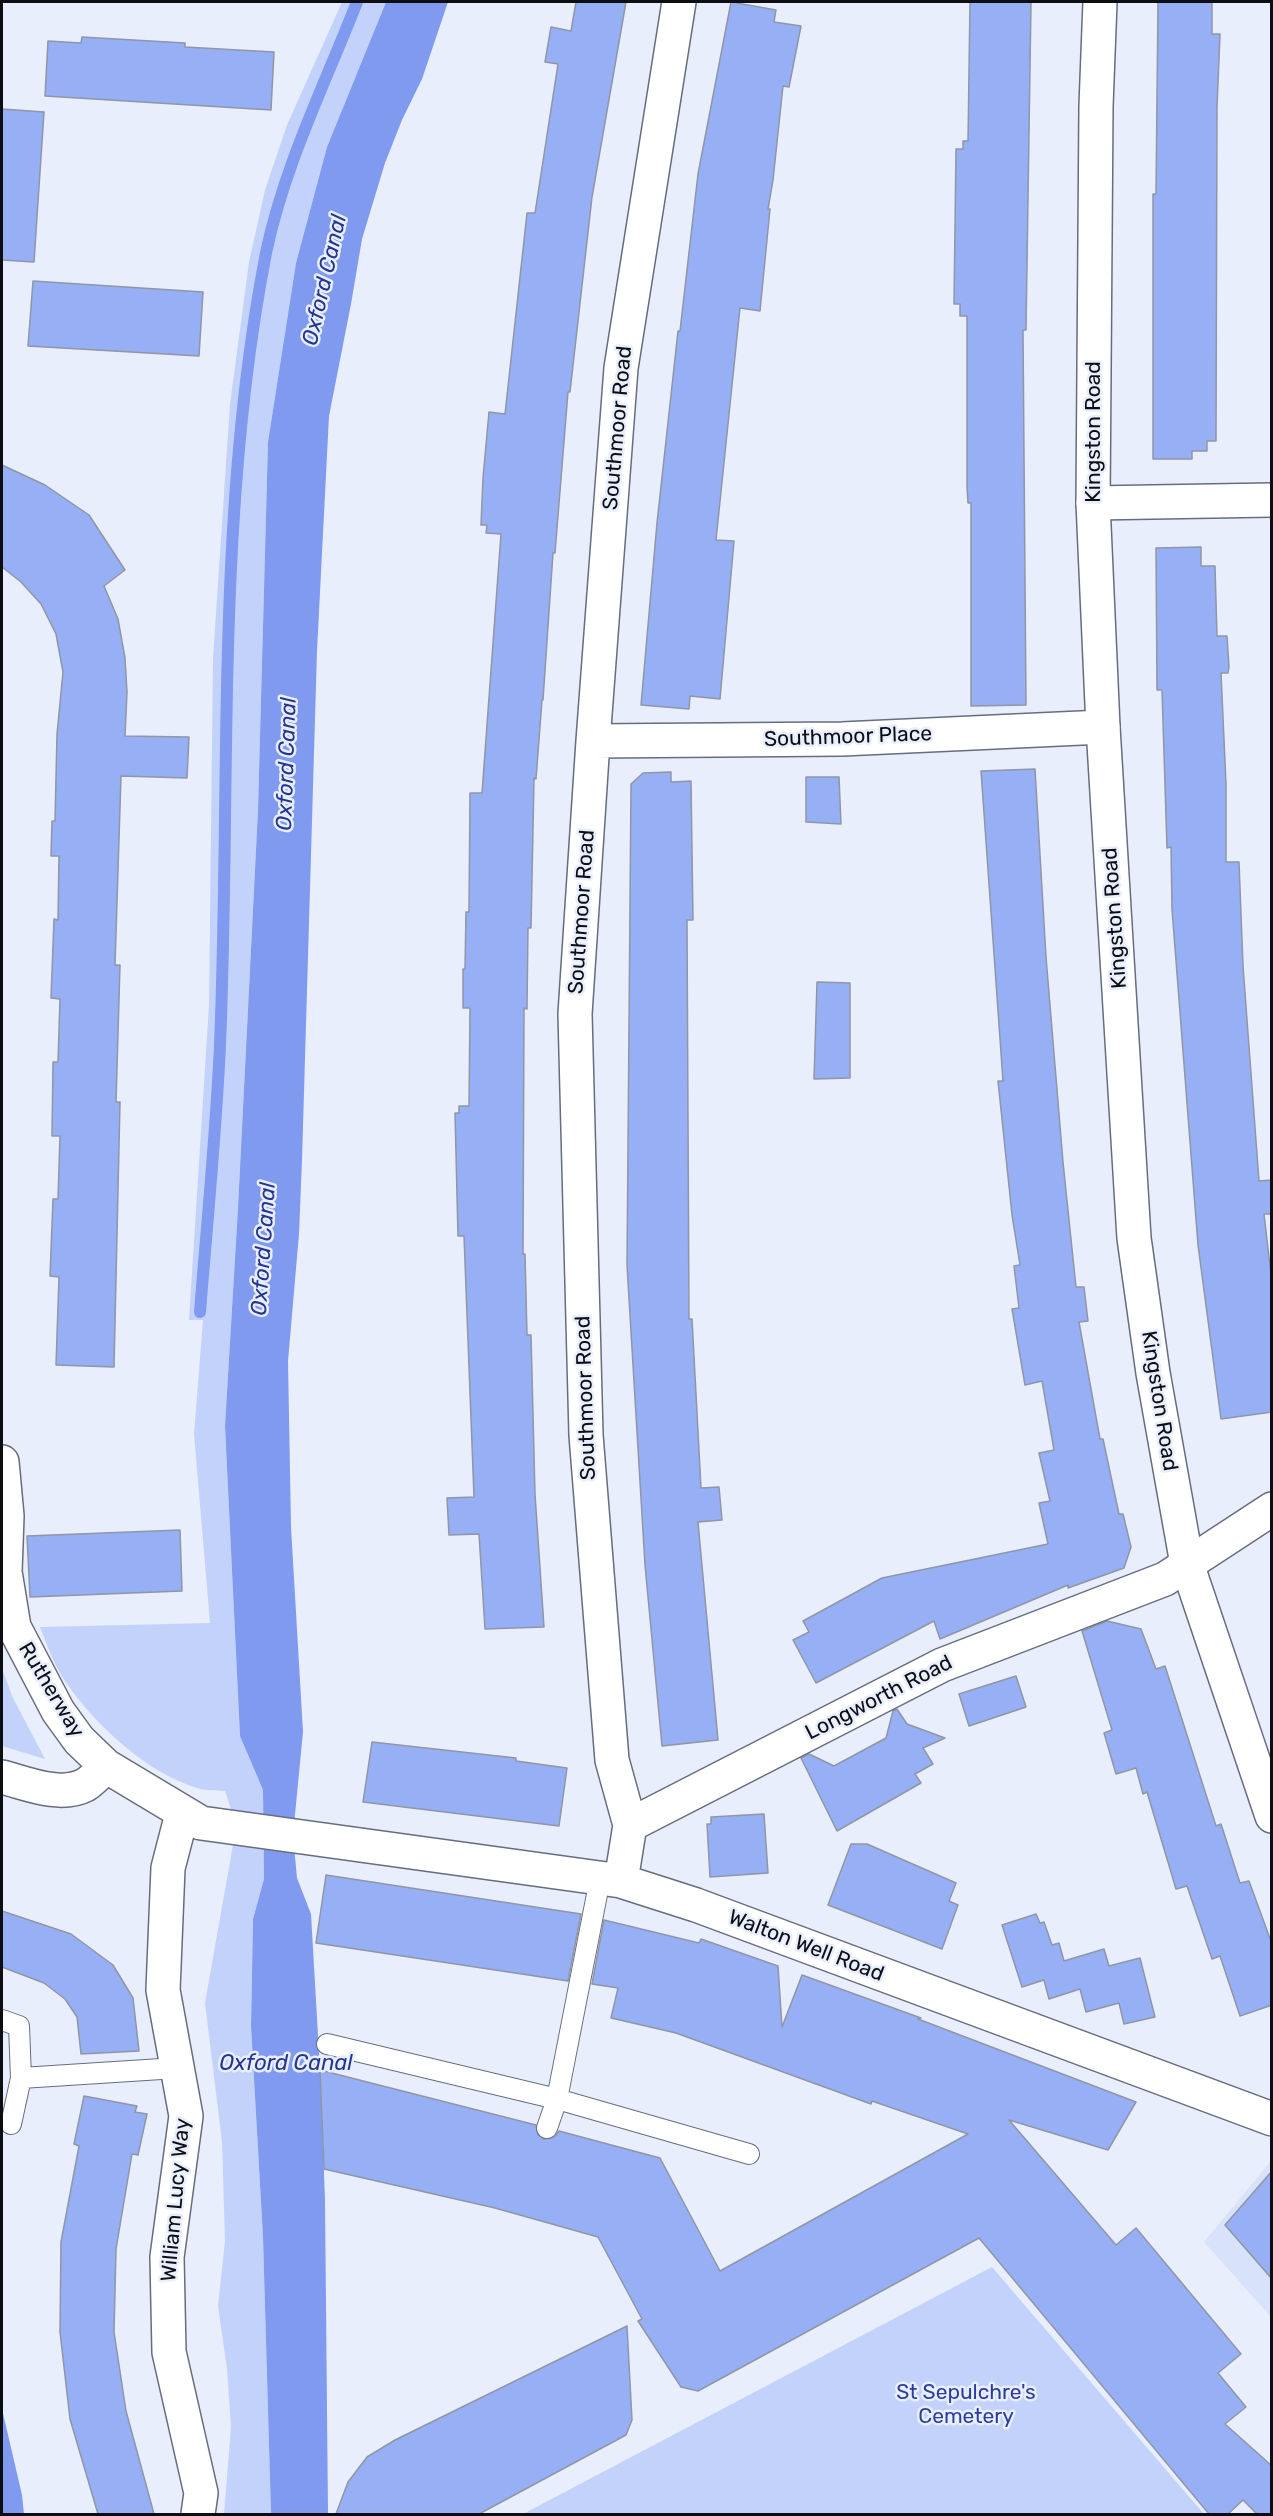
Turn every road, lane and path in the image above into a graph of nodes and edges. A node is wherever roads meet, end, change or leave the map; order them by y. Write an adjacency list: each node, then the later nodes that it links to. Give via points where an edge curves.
1 (679, 2): 6 (street, Southmoor Road, via 621,368)
2 (1100, 2): 4 (street, Kingston Road)
3 (1272, 500): 4 (street)
4 (1093, 503): 5 (street, Kingston Road)
5 (1103, 727): 6 (street, Southmoor Place, via 842,739); 9 (street, Kingston Road, via 1134,1238)
6 (593, 741): 14 (street, Southmoor Road, via 575,1014 586,1435 612,1760)
7 (2, 1462): 10 (street, Rutherway, via 7,1516 5,1572 14,1627 58,1711 79,1740)
8 (1272, 1509): 9 (street, Longworth Road)
9 (1186, 1564): 13 (street, Kingston Road); 14 (street, Longworth Road, via 1165,1579 942,1665)
10 (106, 1766): 11 (street, via 84,1785 64,1789 47,1789); 12 (street)
11 (2, 1777)
12 (182, 1814): 15 (street, Walton Well Road, via 201,1823); 18 (street, William Lucy Way, via 168,1868 163,1990)
13 (1272, 1816)
14 (630, 1825): 15 (street)
15 (610, 1880): 20 (lane); 21 (street, Walton Well Road, via 707,1909)
16 (2, 2020): 19 (lane, via 19,2026)
17 (327, 2044): 20 (lane)
18 (177, 2068): 19 (lane); 25 (street, William Lucy Way, via 186,2116 167,2257 169,2352 201,2493)
19 (21, 2078): 22 (lane)
20 (557, 2099): 23 (lane); 24 (lane)
21 (1272, 2119)
22 (11, 2124)
23 (547, 2128)
24 (749, 2154)
25 (198, 2514)

